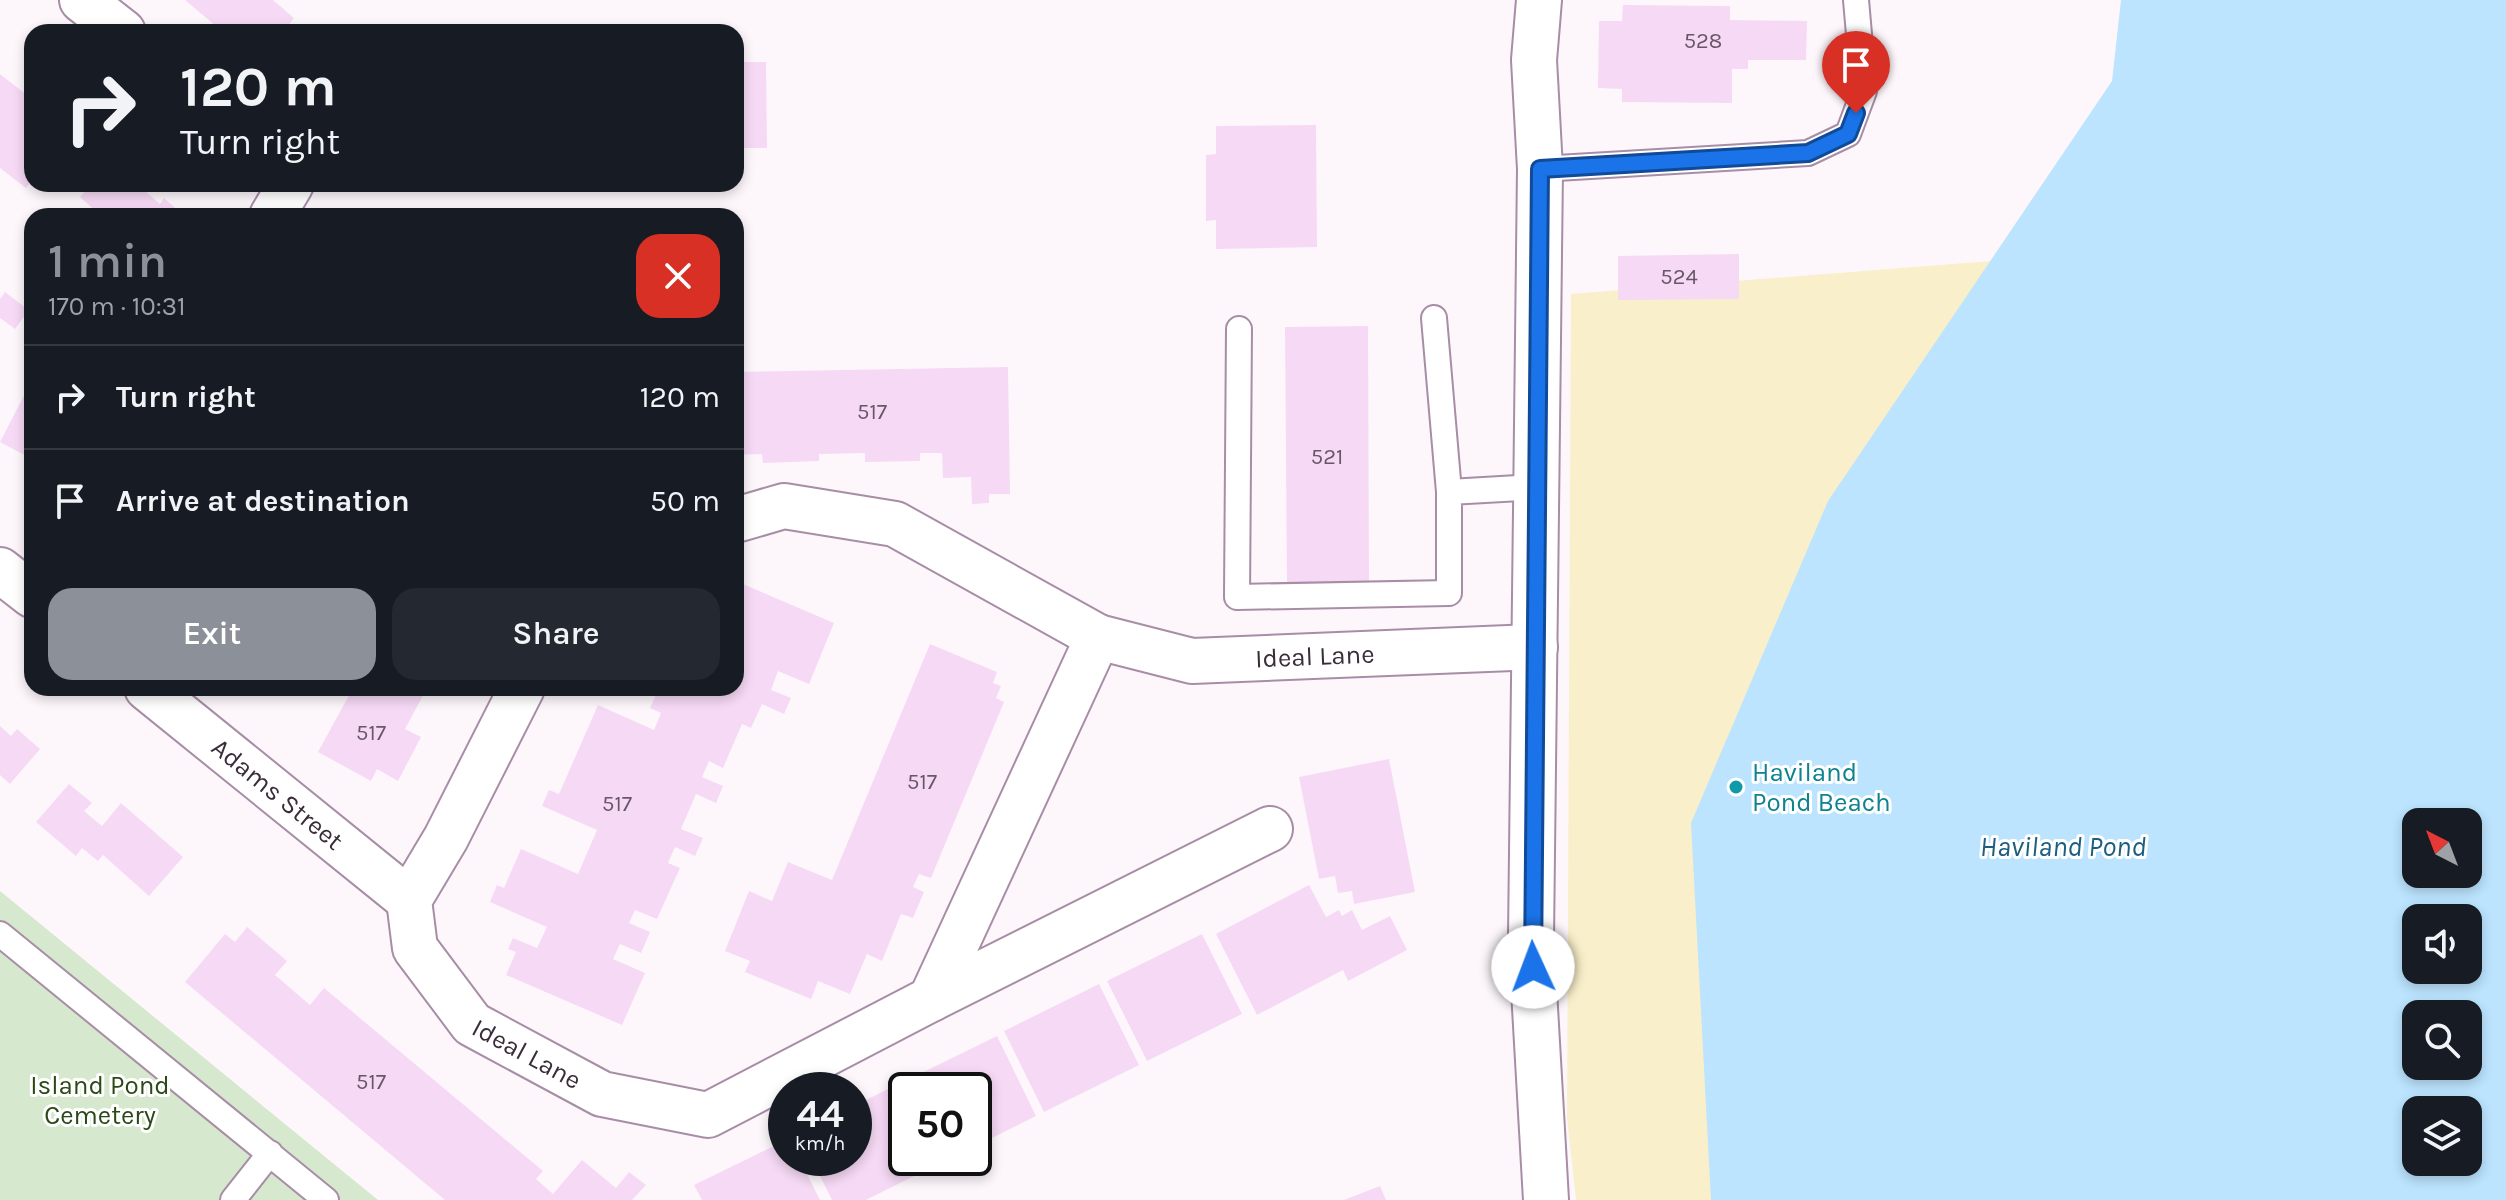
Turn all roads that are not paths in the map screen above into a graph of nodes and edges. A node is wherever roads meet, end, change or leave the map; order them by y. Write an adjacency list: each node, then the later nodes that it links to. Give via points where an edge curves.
1 (82, 0): 4 (street)
2 (1539, 0): 5 (street, via 1534,60)
3 (1856, 0): 5 (lane, via 1864,91 1848,134 1808,153)
4 (113, 24)
5 (1540, 169): 8 (street)
6 (1434, 318): 9 (lane)
7 (1239, 329): 9 (lane, via 1237,597 1449,593)
8 (1537, 487): 9 (lane); 14 (street)
9 (1449, 492)
10 (744, 518): 13 (street, Ideal Lane, via 784,506 895,524)
11 (0, 570): 12 (street)
12 (24, 589)
13 (1098, 637): 14 (street, Ideal Lane, via 1192,661); 20 (street)
14 (1535, 647): 24 (street, via 1531,938)
15 (157, 696): 18 (street, Adams Street)
16 (518, 696): 18 (street)
17 (1270, 829): 20 (street, Ideal Lane)
18 (409, 900): 20 (street, Ideal Lane, via 415,948 472,1024 602,1094 708,1115)
19 (0, 934): 21 (lane)
20 (931, 999)
21 (270, 1153): 22 (lane); 23 (lane)
22 (233, 1200)
23 (326, 1200)
24 (1546, 1200)

